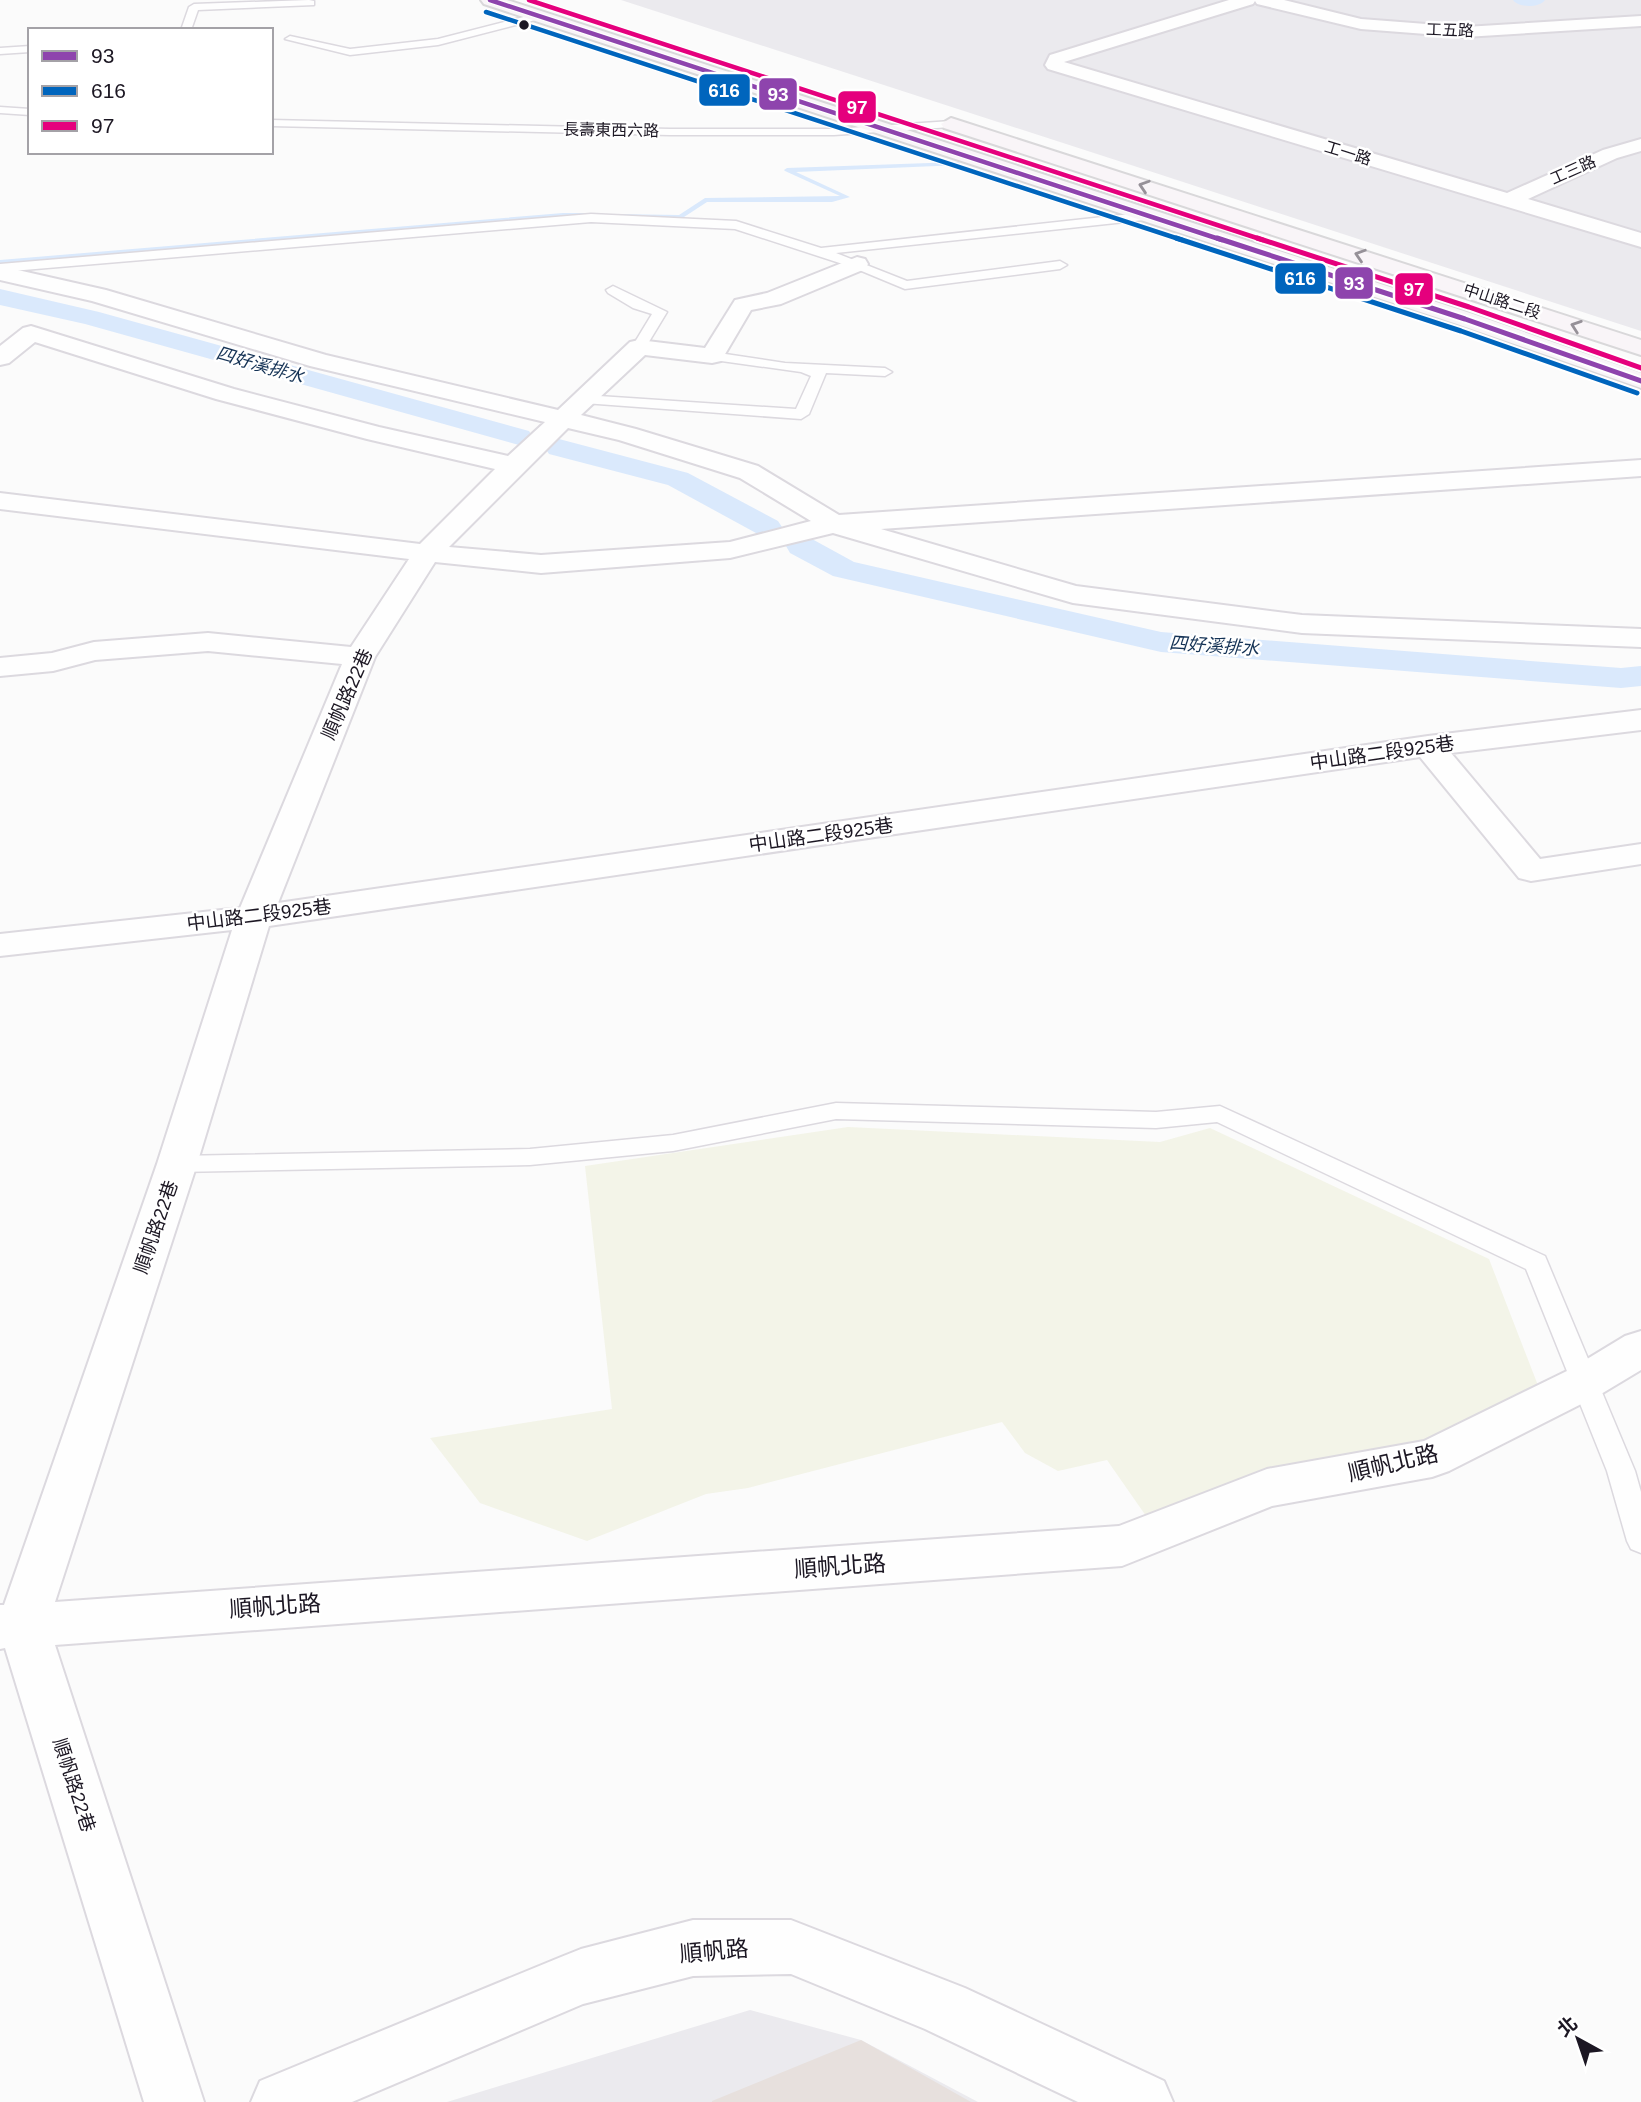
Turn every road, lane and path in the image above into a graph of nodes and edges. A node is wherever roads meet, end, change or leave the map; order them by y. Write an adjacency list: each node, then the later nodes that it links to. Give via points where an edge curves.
1 (490, 0): 6 (main road, 中山路二段)
2 (562, 0): 15 (main road, 中山路二段)
3 (1247, 0): 20 (street, 工一路, via 1056,60 1054,65)
4 (1262, 0): 7 (street, 工五路, via 1361,24 1465,32)
5 (310, 3): 8 (lane, via 194,7)
6 (539, 16): 9 (lane, via 438,42 350,52); 16 (main road, 中山路二段)
7 (1641, 21)
8 (187, 28)
9 (290, 39)
10 (28, 49): 11 (lane)
11 (0, 51)
12 (0, 110): 13 (lane)
13 (28, 112)
14 (273, 123): 16 (lane, 長壽東西六路, via 670,132)
15 (951, 124): 16 (lane, 長壽東西六路); 18 (main road, 中山路二段)
16 (876, 128): 19 (main road, 中山路二段)
17 (1641, 145): 20 (street, 工三路, via 1610,154)
18 (1117, 177): 19 (main road); 29 (main road, 中山路二段, one-way to 18)
19 (1076, 193): 21 (main road, 中山路二段)
20 (1507, 201): 22 (street, 工一路)
21 (1149, 216): 23 (lane); 34 (main road, 中山路二段)
22 (1641, 240)
23 (816, 251): 24 (lane); 26 (lane, via 736,225 591,218)
24 (857, 264): 25 (lane, via 905,285); 30 (street, via 773,299 743,305)
25 (1060, 265)
26 (0, 271): 35 (street, via 98,295 319,361)
27 (613, 290): 28 (lane, via 660,312)
28 (639, 347): 30 (street); 35 (street, 順帆路22巷)
29 (1641, 348)
30 (712, 356): 32 (lane)
31 (0, 358): 36 (street, via 31,332 225,394)
32 (803, 368): 33 (lane); 35 (lane, via 818,374 801,414)
33 (885, 372)
34 (1641, 381)
35 (574, 410): 36 (street, 順帆路22巷); 39 (street, via 627,434 748,472)
36 (514, 465): 40 (street, 順帆路22巷)
37 (1641, 468): 39 (street)
38 (0, 501): 40 (street)
39 (834, 524): 40 (street, via 730,550 541,564); 41 (street, via 1073,594 1302,624)
40 (428, 553): 42 (street, 順帆路22巷)
41 (1641, 638)
42 (360, 657): 43 (street, via 208,642 94,651 53,662); 47 (street, 順帆路22巷)
43 (0, 667)
44 (1641, 720): 45 (street, 中山路二段925巷)
45 (1428, 746): 46 (street, via 1531,871); 47 (street, 中山路二段925巷)
46 (1641, 854)
47 (254, 917): 48 (street, 中山路二段925巷); 49 (street, 順帆路22巷)
48 (0, 946)
49 (177, 1164): 51 (lane, via 530,1157 673,1143 836,1111 1156,1120 1220,1114 1536,1263); 54 (street, 順帆路22巷)
50 (1641, 1348): 51 (street, 順帆北路)
51 (1585, 1382): 52 (lane); 54 (street, 順帆北路, via 1432,1458 1268,1488 1122,1546)
52 (1631, 1471): 53 (lane)
53 (1641, 1541)
54 (11, 1626): 55 (street, 順帆路22巷)
55 (174, 2102)
56 (281, 2102): 57 (street, 順帆路, via 582,1977 693,1948 791,1947 944,2008)
57 (1143, 2102)

